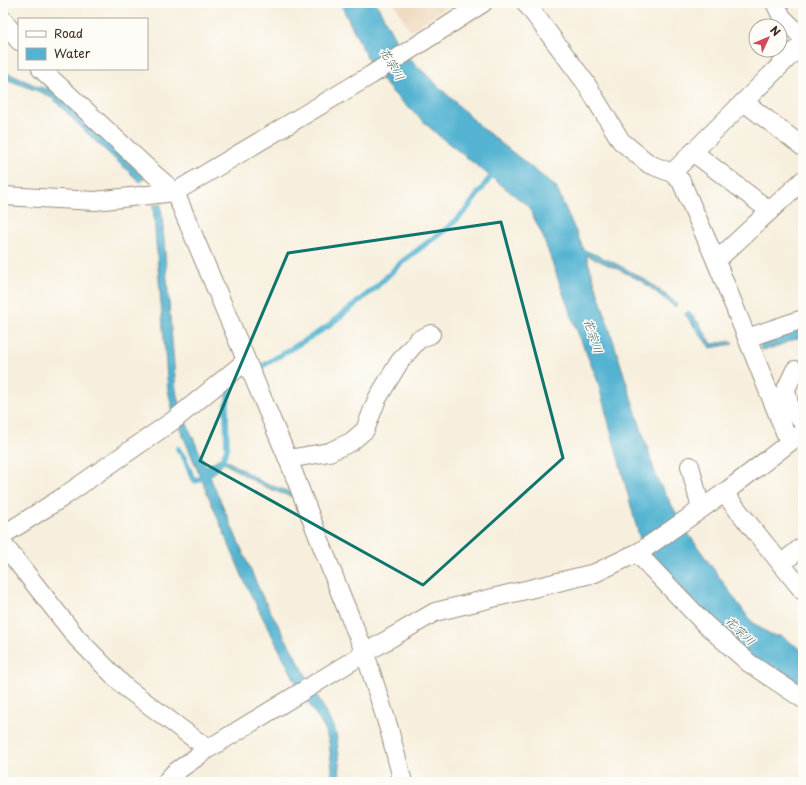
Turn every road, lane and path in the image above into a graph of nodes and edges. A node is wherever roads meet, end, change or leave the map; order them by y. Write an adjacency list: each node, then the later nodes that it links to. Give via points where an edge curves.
1 (483, 3): 14 (street, via 371,75)
2 (526, 3): 12 (street, via 585,82 621,142 649,164)
3 (774, 3): 5 (street, via 782,17)
4 (3, 20): 6 (street)
5 (803, 38)
6 (18, 40)
7 (803, 43): 9 (street)
8 (42, 70): 14 (street)
9 (744, 102): 10 (street); 11 (street)
10 (803, 147)
11 (693, 152): 12 (street); 16 (street)
12 (672, 173): 17 (street, via 681,181)
13 (803, 180): 16 (street)
14 (175, 192): 15 (street, via 95,201); 21 (street)
15 (3, 196)
16 (770, 211): 17 (street)
17 (716, 261): 20 (street)
18 (803, 319): 20 (street)
19 (431, 334): 25 (street, via 418,340 400,361 377,399 365,430 351,442 329,452)
20 (747, 338): 24 (street)
21 (246, 361): 25 (street); 29 (street, via 179,416 60,499)
22 (796, 370): 23 (street, via 786,389 789,405)
23 (803, 423)
24 (796, 437): 27 (street)
25 (288, 459): 35 (street)
26 (690, 466): 28 (street)
27 (724, 493): 28 (street); 33 (street)
28 (694, 514): 32 (street)
29 (3, 535)
30 (3, 544): 37 (street, via 77,638 125,687)
31 (803, 546): 33 (street)
32 (639, 552): 35 (street, via 595,572 435,612); 36 (street, via 705,624 749,664)
33 (781, 564): 34 (street)
34 (803, 591)
35 (365, 653): 37 (street); 39 (street, via 390,728)
36 (803, 699)
37 (208, 749): 38 (street, via 174,773)
38 (166, 782)
39 (403, 782)

